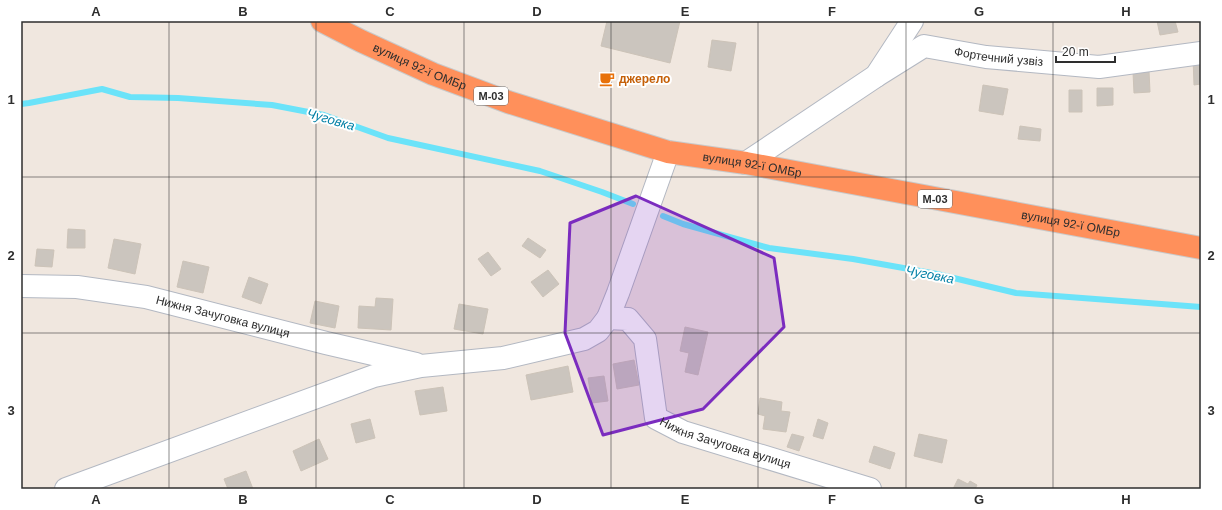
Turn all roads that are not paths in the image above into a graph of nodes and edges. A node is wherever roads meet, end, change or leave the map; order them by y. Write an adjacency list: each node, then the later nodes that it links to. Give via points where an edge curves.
1 (322, 21): 5 (highway, вулиця 92-ї ОМБр / М-03, via 433,74 508,102)
2 (912, 21): 4 (street, Фортечний узвіз)
3 (1201, 53): 4 (street, Фортечний узвіз, via 1099,67 986,57 924,46)
4 (876, 76): 6 (street, Фортечний узвіз)
5 (668, 152): 6 (highway, вулиця 92-ї ОМБр / М-03); 9 (street, Нижня Зачуговка вулиця)
6 (746, 163): 7 (highway, вулиця 92-ї ОМБр / М-03)
7 (1201, 248)
8 (21, 286): 10 (street, Нижня Зачуговка вулиця, via 76,287 146,297)
9 (608, 318): 10 (street, Нижня Зачуговка вулиця, via 598,331 584,339 503,358); 12 (street, Нижня Зачуговка вулиця, via 628,319 645,339 656,418 683,432)
10 (421, 366): 11 (street, Нижня Зачуговка вулиця, via 374,376)
11 (66, 489)
12 (870, 489)

